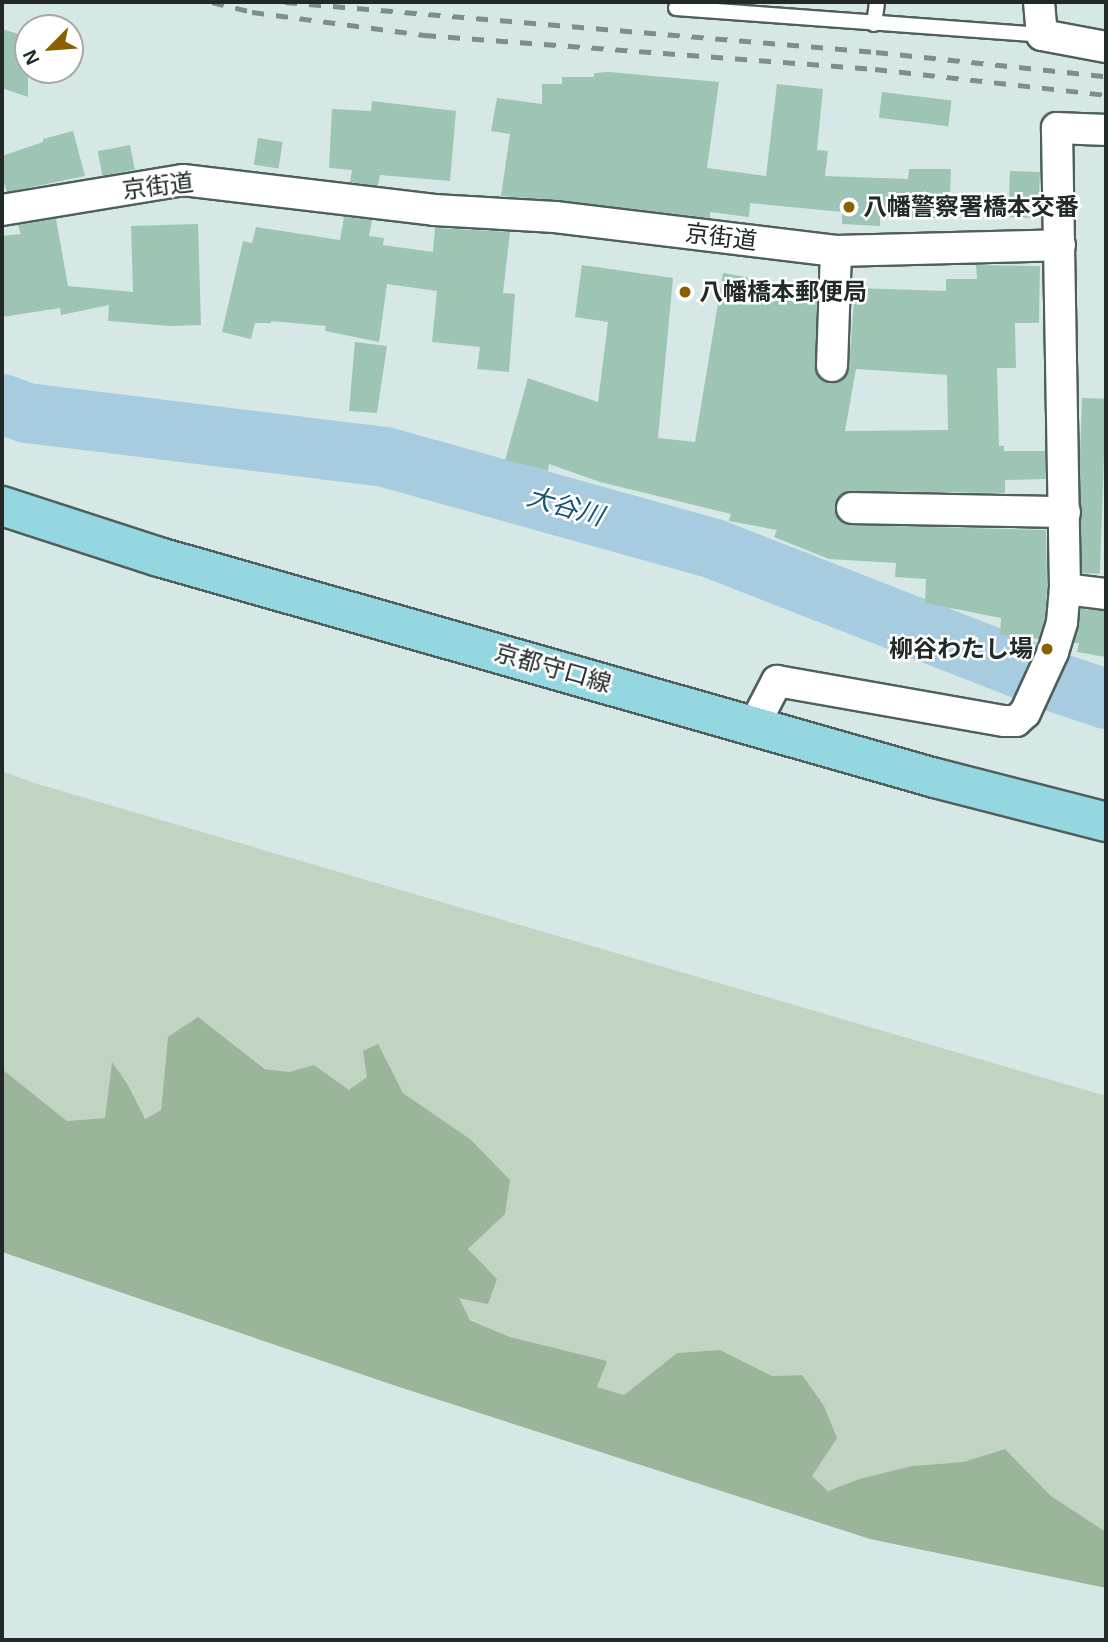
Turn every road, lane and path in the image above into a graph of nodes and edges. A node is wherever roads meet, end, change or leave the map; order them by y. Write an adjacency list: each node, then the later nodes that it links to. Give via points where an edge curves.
1 (877, 2): 4 (lane)
2 (1039, 2): 5 (street)
3 (676, 8): 4 (lane)
4 (874, 24): 5 (lane)
5 (1042, 35): 6 (street)
6 (1106, 47)
7 (1106, 130): 9 (street, via 1057,128)
8 (2, 210): 10 (street, 京街道, via 195,180 434,210 555,217)
9 (1060, 245): 10 (street, 京街道); 14 (street)
10 (836, 251): 11 (street)
11 (832, 366)
12 (2, 506): 17 (main road, 京都守口線, via 159,557)
13 (852, 508): 14 (street)
14 (1065, 512): 15 (street)
15 (1065, 589): 16 (street); 17 (street, via 1053,652 1031,702 1016,721 777,681)
16 (1106, 594)
17 (754, 725): 18 (main road, 京都守口線)
18 (1106, 822)

